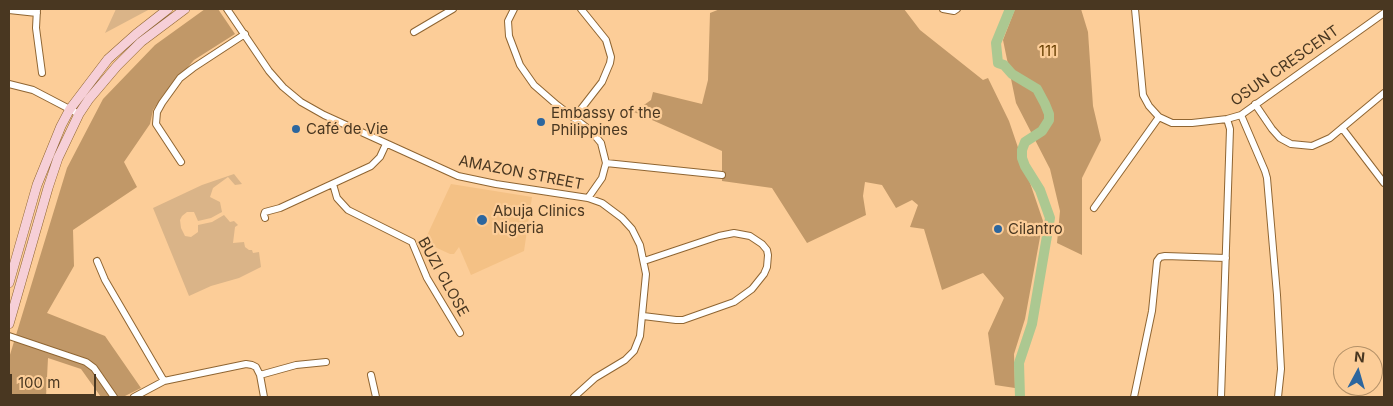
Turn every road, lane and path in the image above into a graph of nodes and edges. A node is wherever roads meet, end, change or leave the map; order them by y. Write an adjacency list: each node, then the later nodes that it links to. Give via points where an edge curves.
1 (168, 9): 19 (street, via 108,59)
2 (185, 9): 20 (street, via 141,42 117,66)
3 (227, 9): 14 (street, AMAZON STREET)
4 (453, 9): 13 (street)
5 (514, 9): 23 (street, via 508,22 509,36 520,65 534,85)
6 (581, 9): 23 (street, via 606,40 611,57 602,82)
7 (943, 9): 8 (street)
8 (957, 9)
9 (1136, 9): 22 (street, via 1143,95)
10 (9, 10): 11 (street)
11 (37, 11): 15 (street)
12 (1384, 13): 18 (street, OSUN CRESCENT)
13 (414, 32)
14 (245, 34): 26 (street, AMAZON STREET, via 282,87 301,102); 27 (street, via 180,78 157,112 156,124)
15 (42, 73)
16 (9, 84): 19 (street, via 33,90)
17 (1384, 93): 25 (street)
18 (1255, 104): 21 (street, OSUN CRESCENT); 25 (street, via 1272,130 1291,144 1320,144)
19 (70, 109): 20 (street); 38 (street, via 37,185)
20 (80, 114): 40 (street, via 58,158)
21 (1241, 115): 24 (street, OSUN CRESCENT); 54 (street, via 1267,178 1278,295)
22 (1159, 117): 24 (street, OSUN CRESCENT, via 1172,123 1192,124); 33 (street)
23 (574, 118): 28 (street, via 601,143)
24 (1227, 119): 35 (street, via 1230,129)
25 (1342, 128): 30 (street)
26 (386, 144): 31 (street, via 371,166); 32 (street, AMAZON STREET, via 465,178)
27 (181, 162)
28 (606, 163): 29 (street); 32 (street, via 602,178)
29 (722, 175)
30 (1384, 183)
31 (333, 184): 34 (street, via 265,212); 41 (street, BUZI CLOSE, via 337,198 348,210 412,242 426,278)
32 (588, 198): 37 (street, AMAZON STREET, via 602,203 632,229)
33 (1094, 208)
34 (265, 218)
35 (1226, 258): 52 (street, via 1165,256 1157,261 1152,311); 53 (street)
36 (97, 261): 46 (street)
37 (644, 261): 39 (street, AMAZON STREET); 39 (street, via 734,233 750,236 762,244 768,255 764,274 752,289 734,302 683,320)
38 (9, 283)
39 (643, 316): 51 (street, AMAZON STREET, via 634,351)
40 (9, 324)
41 (460, 333)
42 (9, 336): 47 (street, via 86,362 101,376)
43 (326, 362): 44 (street, via 296,365)
44 (260, 375): 46 (street, via 256,368 246,364); 49 (street)
45 (372, 376): 50 (street)
46 (164, 381): 48 (street)
47 (114, 397)
48 (134, 397)
49 (264, 397)
50 (376, 397)
51 (574, 397)
52 (1134, 397)
53 (1221, 397)
54 (1278, 397)

